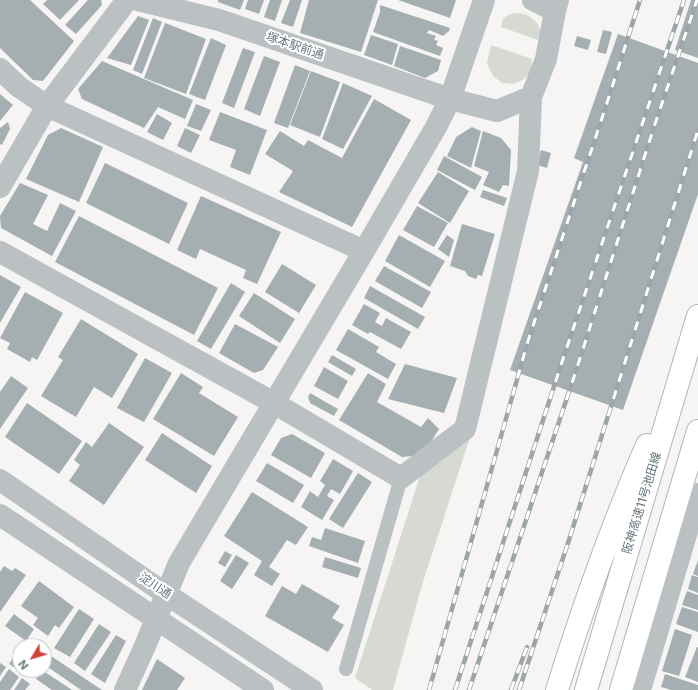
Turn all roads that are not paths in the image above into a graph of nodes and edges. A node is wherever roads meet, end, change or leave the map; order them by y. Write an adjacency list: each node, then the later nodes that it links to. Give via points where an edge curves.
1 (126, 0): 9 (street)
2 (138, 0): 8 (street, 塚本駅前通, via 219,20)
3 (484, 0): 8 (street)
4 (533, 0): 5 (street)
5 (557, 5): 7 (street, via 546,59)
6 (0, 69): 9 (street, via 19,87)
7 (531, 97): 8 (street, 塚本駅前通, via 497,110); 17 (street, via 528,171 465,429)
8 (450, 99): 11 (street)
9 (47, 106): 10 (street); 11 (street)
10 (0, 187)
11 (364, 251): 15 (street)
12 (0, 252): 15 (street)
13 (698, 316): 14 (highway, 阪神高速11号池田線)
14 (686, 355): 27 (highway, via 631,482 574,636); 28 (highway, 阪神高速11号池田線)
15 (274, 403): 17 (street); 21 (street, via 179,563)
16 (698, 431): 29 (highway)
17 (401, 478): 23 (lane)
18 (0, 480): 21 (street, 淀川通)
19 (698, 494): 30 (street)
20 (0, 515): 22 (street)
21 (166, 594): 22 (street); 26 (street, 淀川通)
22 (156, 618): 24 (street); 25 (street)
23 (346, 669)
24 (125, 690)
25 (263, 690)
26 (312, 690)
27 (557, 690)
28 (586, 690)
29 (621, 690)
30 (640, 690)

